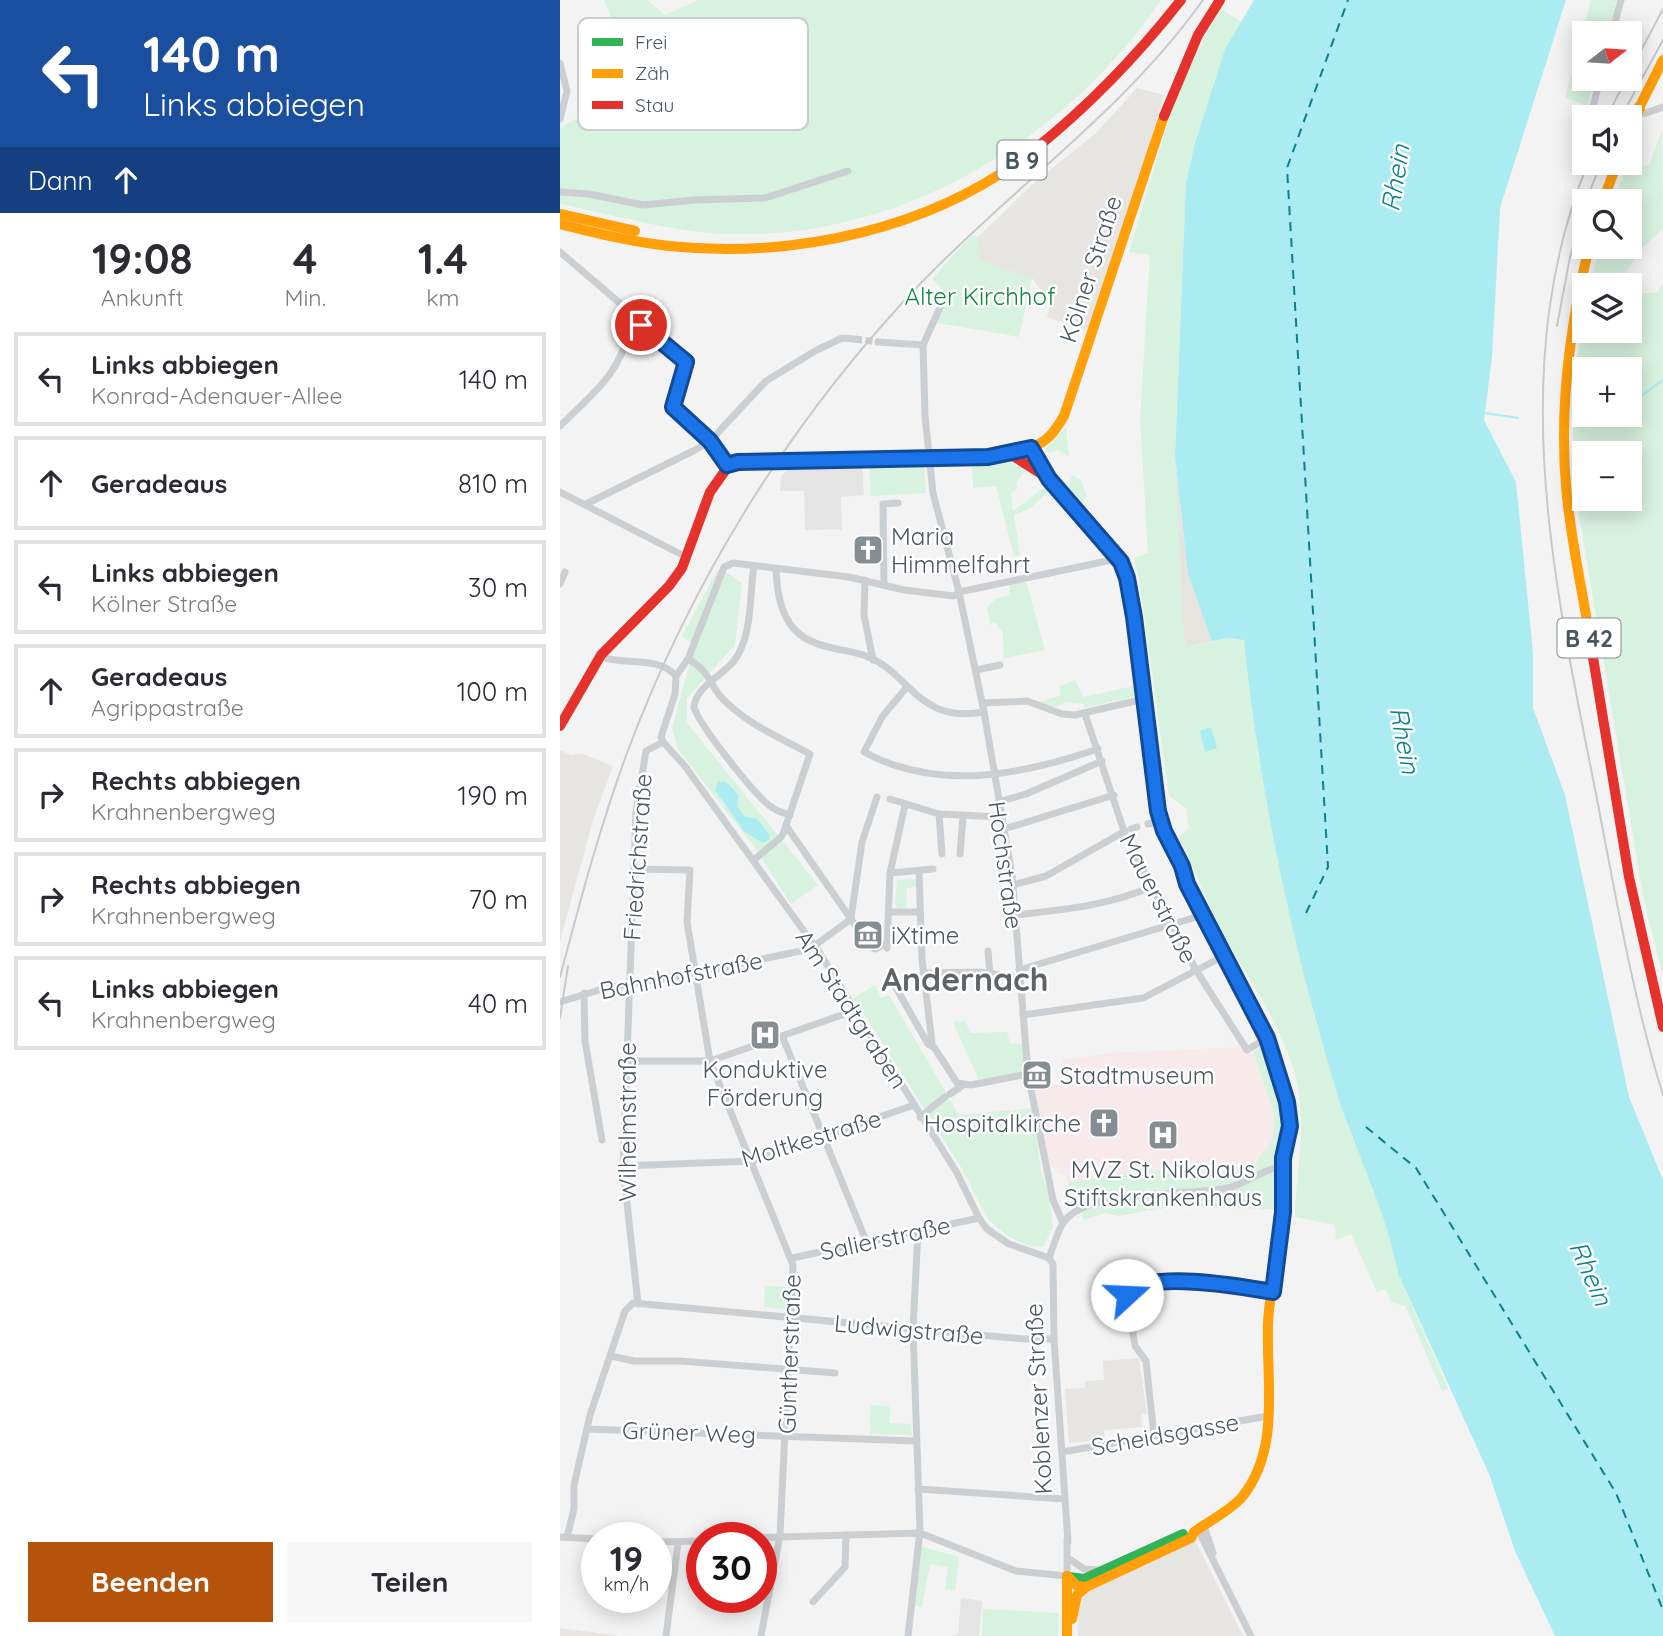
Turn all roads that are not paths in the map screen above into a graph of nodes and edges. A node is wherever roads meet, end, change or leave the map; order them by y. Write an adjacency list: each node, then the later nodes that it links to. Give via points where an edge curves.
1 (1170, 0): 16 (main road, B 9, via 1081,103 993,169 904,211)
2 (1181, 0): 16 (main road, B 9, via 1087,109 1029,156 937,208 881,228)
3 (1220, 0): 27 (main road, Kölner Straße, via 1172,92 1063,416 1054,432)
4 (1620, 0): 5 (street)
5 (1615, 21)
6 (560, 63): 11 (street, via 567,91)
7 (1660, 66): 8 (main road, bridge)
8 (1640, 105)
9 (1663, 107): 10 (street)
10 (1642, 113)
11 (560, 118)
12 (848, 170): 13 (street, via 765,198 643,205)
13 (560, 192)
14 (560, 214): 17 (main road, B 9)
15 (560, 223): 17 (main road, B 9)
16 (812, 238): 17 (main road, B 9, via 685,243)
17 (658, 239)
18 (560, 252): 25 (street, via 633,317 617,368)
19 (1586, 259): 104 (main road, B 42, via 1566,382 1566,488 1628,866)
20 (946, 294): 24 (street)
21 (641, 325): 26 (street, via 686,362 673,407)
22 (855, 339): 26 (street, via 842,338 766,381)
23 (878, 342): 24 (street)
24 (923, 345): 29 (street, Hochstraße)
25 (560, 426)
26 (710, 441): 30 (street); 35 (street)
27 (1031, 448): 28 (main road, Kölner Straße); 31 (main road); 32 (main road)
28 (1007, 453): 29 (main road, Kölner Straße); 31 (main road)
29 (929, 457): 30 (main road, Kölner Straße); 44 (street, Hochstraße, via 933,493)
30 (727, 465): 37 (main road, via 714,481)
31 (1034, 469): 32 (main road)
32 (1049, 479): 36 (main road)
33 (560, 492): 35 (street)
34 (898, 503): 42 (street, via 883,504)
35 (586, 504): 37 (street)
36 (1114, 554): 44 (street, via 1107,561); 53 (main road, via 1127,578)
37 (687, 557): 45 (main road, via 682,569)
38 (754, 566): 39 (street); 46 (street, via 733,563 724,567); 51 (street, via 742,647)
39 (776, 569): 41 (street); 47 (street, via 781,604 796,632)
40 (565, 572): 43 (street)
41 (865, 580): 42 (street); 47 (street, via 864,615)
42 (884, 583): 44 (street, via 928,594 954,596)
43 (560, 584)
44 (959, 592): 49 (street, Hochstraße)
45 (602, 657): 50 (street, via 627,664 651,662); 56 (main road)
46 (688, 659): 50 (street); 51 (street)
47 (873, 660): 52 (street)
48 (1000, 665): 49 (street)
49 (976, 670): 54 (street, Hochstraße)
50 (676, 676): 57 (street)
51 (713, 681): 66 (street, via 695,700 696,715); 68 (street, via 719,695 736,710 810,754)
52 (906, 688): 54 (street, via 925,704 947,710); 60 (street, via 882,717 864,752 899,768 966,778)
53 (1144, 699): 55 (street); 87 (main road, via 1154,822)
54 (983, 708): 55 (street, via 1027,701 1062,714); 60 (street, Hochstraße)
55 (1085, 714): 58 (street, Mauerstraße)
56 (560, 726)
57 (663, 742): 77 (street, Am Stadtgraben); 78 (street, Friedrichstraße, via 646,751 636,812)
58 (1098, 749): 59 (street, Mauerstraße); 60 (street)
59 (1102, 761): 61 (street, Mauerstraße); 64 (street)
60 (993, 776): 64 (street, Hochstraße)
61 (1114, 795): 72 (street); 73 (street, Mauerstraße)
62 (877, 796): 88 (street, via 862,842)
63 (890, 799): 65 (street)
64 (998, 802): 70 (street, Hochstraße)
65 (905, 805): 67 (street); 81 (street)
66 (774, 809): 68 (street); 71 (street)
67 (939, 814): 69 (street); 75 (street)
68 (790, 815): 74 (street)
69 (963, 816): 70 (street); 76 (street)
70 (1001, 817): 72 (street, Hochstraße)
71 (779, 820)
72 (1003, 829): 82 (street, Hochstraße)
73 (1129, 830): 82 (street, via 1046,876); 83 (street, Mauerstraße)
74 (784, 833): 77 (street); 88 (street, via 794,838)
75 (942, 854)
76 (960, 854)
77 (754, 860): 90 (street, Am Stadtgraben)
78 (634, 869): 94 (street, Güntherstraße, via 690,870 687,922); 98 (street, Friedrichstraße)
79 (933, 869): 80 (street)
80 (919, 871): 81 (street); 85 (street)
81 (890, 873): 84 (street)
82 (1013, 885): 86 (street, Hochstraße)
83 (1151, 887): 86 (street, via 1086,907); 89 (street, Mauerstraße)
84 (889, 912): 85 (street); 88 (street, via 887,948 875,949)
85 (920, 912): 95 (street)
86 (1015, 915): 96 (street, Hochstraße)
87 (1203, 915): 89 (street); 92 (main road)
88 (851, 919): 90 (street, Bahnhofstraße)
89 (1171, 925): 93 (street, Mauerstraße); 96 (street)
90 (814, 946): 94 (street, Bahnhofstraße); 102 (street, Am Stadtgraben)
91 (988, 951): 97 (street)
92 (1224, 956): 93 (street); 106 (main road)
93 (1196, 970): 103 (street, via 1143,998); 106 (street, Mauerstraße, via 1247,1050)
94 (696, 973): 98 (street, Bahnhofstraße); 109 (street, Güntherstraße)
95 (923, 973): 97 (street); 107 (street)
96 (1020, 974): 97 (street); 103 (street, Hochstraße)
97 (990, 975)
98 (630, 983): 100 (street, Bahnhofstraße); 108 (street, Wilhelmstraße)
99 (895, 986): 107 (street)
100 (584, 993): 101 (street, Bahnhofstraße); 115 (street, Bahnhofstraße, via 585,1041)
101 (560, 1002)
102 (856, 1010): 105 (street); 112 (street, Am Stadtgraben)
103 (1023, 1015): 110 (street, Hochstraße)
104 (1663, 1027)
105 (783, 1038): 109 (street); 114 (street)
106 (1267, 1038): 118 (main road, via 1279,1069 1290,1126)
107 (934, 1047): 111 (street)
108 (627, 1061): 109 (street); 117 (street, Wilhelmstraße)
109 (710, 1061): 116 (street, Güntherstraße)
110 (1028, 1074): 111 (street); 120 (street, Hochstraße, via 1053,1200)
111 (962, 1086): 113 (street)
112 (914, 1105): 113 (street, Am Stadtgraben); 114 (street, Moltkestraße)
113 (920, 1116): 119 (street, Am Stadtgraben, via 964,1185)
114 (823, 1137): 116 (street, Moltkestraße); 122 (street)
115 (602, 1140)
116 (752, 1161): 117 (street, Moltkestraße); 123 (street, Güntherstraße)
117 (623, 1166): 126 (street, Wilhelmstraße)
118 (1283, 1166): 120 (street, via 1227,1188 1145,1195 1088,1206); 125 (main road, via 1283,1219)
119 (979, 1218): 121 (street, Salierstraße); 124 (street, Am Stadtgraben, via 1009,1244)
120 (1063, 1223): 124 (street)
121 (918, 1231): 122 (street, Salierstraße); 128 (street)
122 (867, 1243): 123 (street, Salierstraße)
123 (792, 1258): 127 (street, Güntherstraße)
124 (1049, 1258): 129 (street, Koblenzer Straße, via 1053,1264)
125 (1273, 1292): 133 (main road, via 1267,1350); 136 (street, via 1192,1281 1130,1291 1135,1346 1146,1361 1151,1390)
126 (638, 1304): 127 (street, Ludwigstraße); 130 (street, via 625,1311)
127 (791, 1318): 128 (street, Ludwigstraße); 131 (street, Güntherstraße)
128 (913, 1329): 129 (street, Ludwigstraße); 137 (street)
129 (1054, 1339): 138 (street, Koblenzer Straße)
130 (611, 1356): 131 (street); 134 (street)
131 (787, 1370): 132 (street); 135 (street, Güntherstraße)
132 (835, 1373)
133 (1269, 1416): 136 (street, Scheidsgasse); 141 (main road, via 1265,1454 1257,1475 1240,1499)
134 (587, 1429): 135 (street, Grüner Weg); 146 (street, via 574,1485 574,1509)
135 (786, 1435): 137 (street, Grüner Weg); 144 (street, Güntherstraße)
136 (1154, 1436): 138 (street, Scheidsgasse)
137 (916, 1441): 139 (street)
138 (1062, 1452): 140 (street, Koblenzer Straße)
139 (918, 1489): 140 (street); 142 (street)
140 (1064, 1499): 147 (street, Koblenzer Straße)
141 (1199, 1530): 152 (main road); 154 (main road, via 1191,1538); 161 (street)
142 (920, 1534): 145 (street); 153 (street, via 1016,1571); 159 (street)
143 (777, 1535): 144 (street)
144 (780, 1535): 145 (street); 158 (street, Güntherstraße)
145 (846, 1535): 155 (street, via 845,1567)
146 (564, 1537)
147 (1067, 1539): 151 (street, Koblenzer Straße); 153 (street, Koblenzer Straße)
148 (686, 1542): 150 (street)
149 (672, 1543): 150 (street)
150 (678, 1543): 157 (street)
151 (1071, 1560): 152 (street, via 1084,1569); 153 (street, Koblenzer Straße)
152 (1107, 1569): 153 (main road, via 1084,1579)
153 (1070, 1578): 154 (main road); 156 (main road, Koblenzer Straße); 160 (main road, Koblenzer Straße)
154 (1086, 1587): 156 (main road, via 1077,1595)
155 (813, 1602)
156 (1072, 1619): 160 (main road, Koblenzer Straße)
157 (666, 1636)
158 (761, 1636)
159 (908, 1636)
160 (1070, 1636)
161 (1251, 1636)

